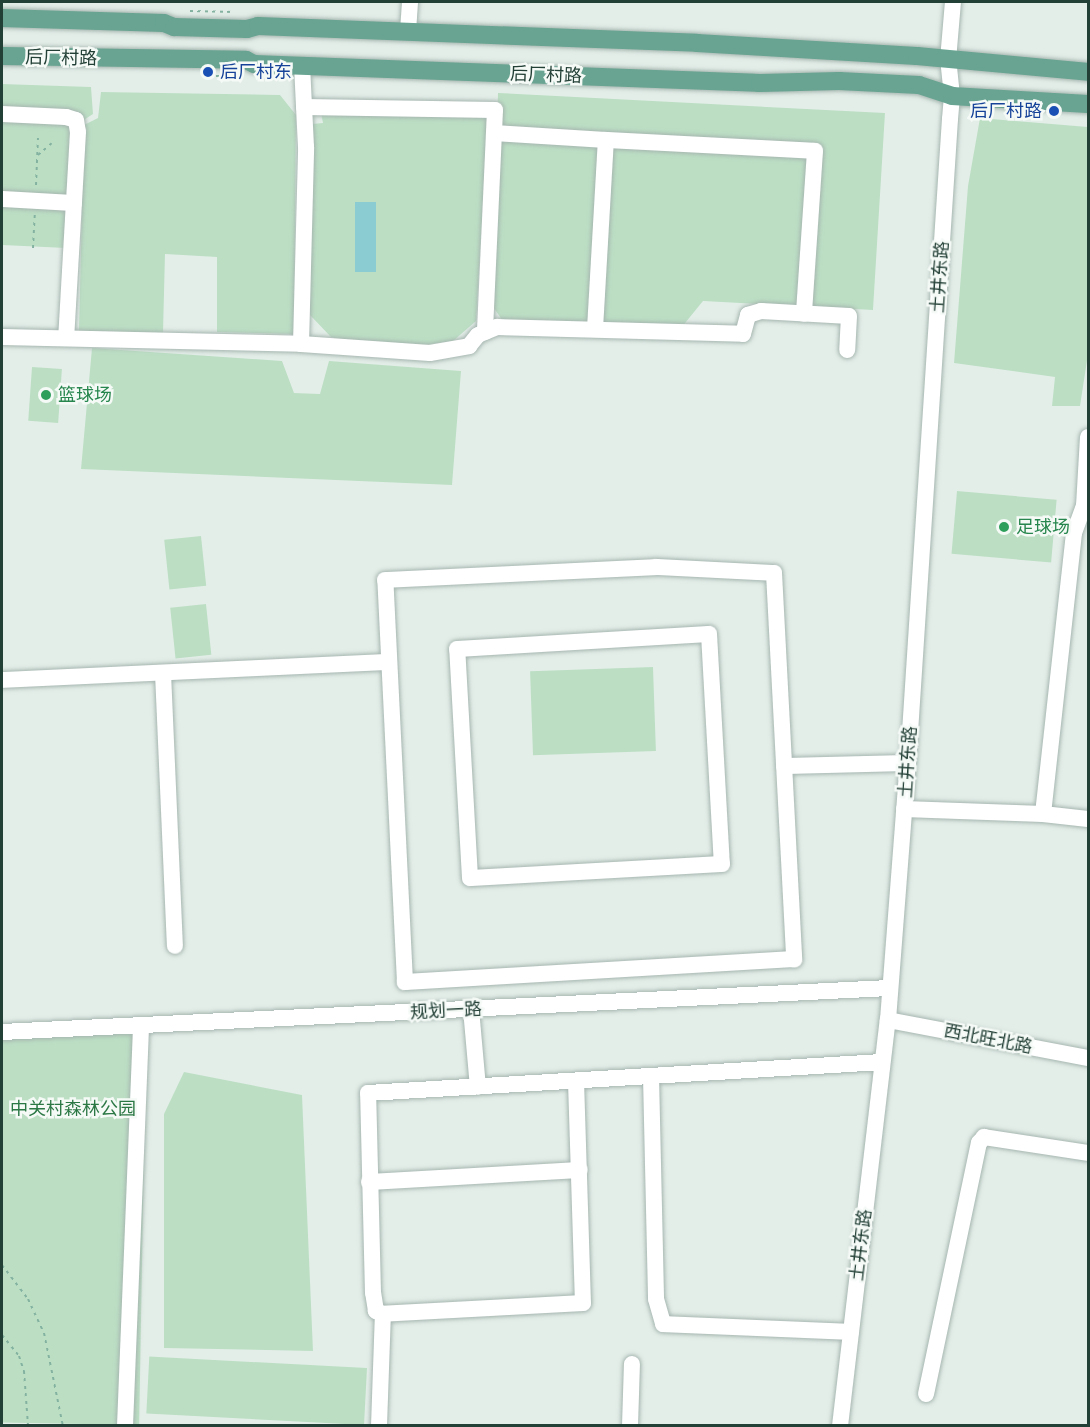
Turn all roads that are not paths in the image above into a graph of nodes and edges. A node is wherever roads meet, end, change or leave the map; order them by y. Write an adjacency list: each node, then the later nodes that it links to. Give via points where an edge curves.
1 (410, 2): 4 (street)
2 (953, 2): 6 (street, 土井东路)
3 (2, 18): 4 (main road, 后厂村路, via 164,23 174,27)
4 (408, 31): 6 (main road, 后厂村路, via 708,44)
5 (2, 56): 7 (main road, 后厂村路, via 246,60 254,64)
6 (948, 60): 8 (main road, 后厂村路); 9 (street, 土井东路)
7 (302, 66): 9 (main road, 后厂村路, via 760,83 839,81 919,86); 11 (street)
8 (1089, 72)
9 (952, 96): 10 (main road, 后厂村路); 29 (street, 土井东路)
10 (1089, 104)
11 (304, 107): 13 (street, via 495,110); 22 (street)
12 (2, 114): 16 (street, via 76,120)
13 (494, 133): 14 (street); 19 (street)
14 (606, 140): 17 (street, via 815,151); 18 (street)
15 (2, 199): 16 (street)
16 (74, 203): 21 (street)
17 (804, 314): 18 (street, via 761,311 748,315 743,334); 23 (street, via 849,316)
18 (594, 329): 19 (street, via 497,327)
19 (485, 332): 22 (street, via 469,346 430,353)
20 (2, 337): 21 (street)
21 (66, 338): 22 (street)
22 (302, 344)
23 (847, 350)
24 (1089, 437): 25 (street)
25 (1086, 507): 32 (street, via 1074,533)
26 (389, 662): 27 (street); 30 (street, via 385,580 656,567 774,573); 30 (street, via 405,982 794,959)
27 (163, 673): 28 (street); 35 (street)
28 (2, 680)
29 (908, 762): 30 (street); 31 (street, 土井东路)
30 (784, 766)
31 (904, 809): 32 (street); 36 (street, 土井东路)
32 (1043, 814): 33 (street)
33 (1089, 819)
34 (723, 864): 34 (street, via 709,634 457,649 470,878)
35 (175, 946)
36 (890, 988): 37 (street, 规划一路); 38 (street, 土井东路)
37 (471, 1009): 39 (street, 规划一路); 45 (street)
38 (888, 1020): 41 (street, 西北旺北路); 42 (street, 土井东路)
39 (141, 1026): 40 (street, 规划一路); 53 (street)
40 (2, 1032)
41 (1089, 1058)
42 (882, 1062): 43 (street); 50 (street, 土井东路)
43 (651, 1076): 44 (street); 50 (street, via 656,1299 663,1324)
44 (576, 1081): 45 (street); 47 (street)
45 (478, 1087): 48 (street, via 368,1093)
46 (1089, 1153): 52 (street, via 984,1137 979,1143)
47 (580, 1170): 48 (street); 49 (street, via 583,1303)
48 (369, 1182): 49 (street, via 373,1293 376,1311)
49 (383, 1314): 54 (street)
50 (851, 1332): 56 (street, 土井东路)
51 (632, 1364): 55 (street)
52 (926, 1394)
53 (125, 1425)
54 (379, 1425)
55 (630, 1425)
56 (840, 1425)

